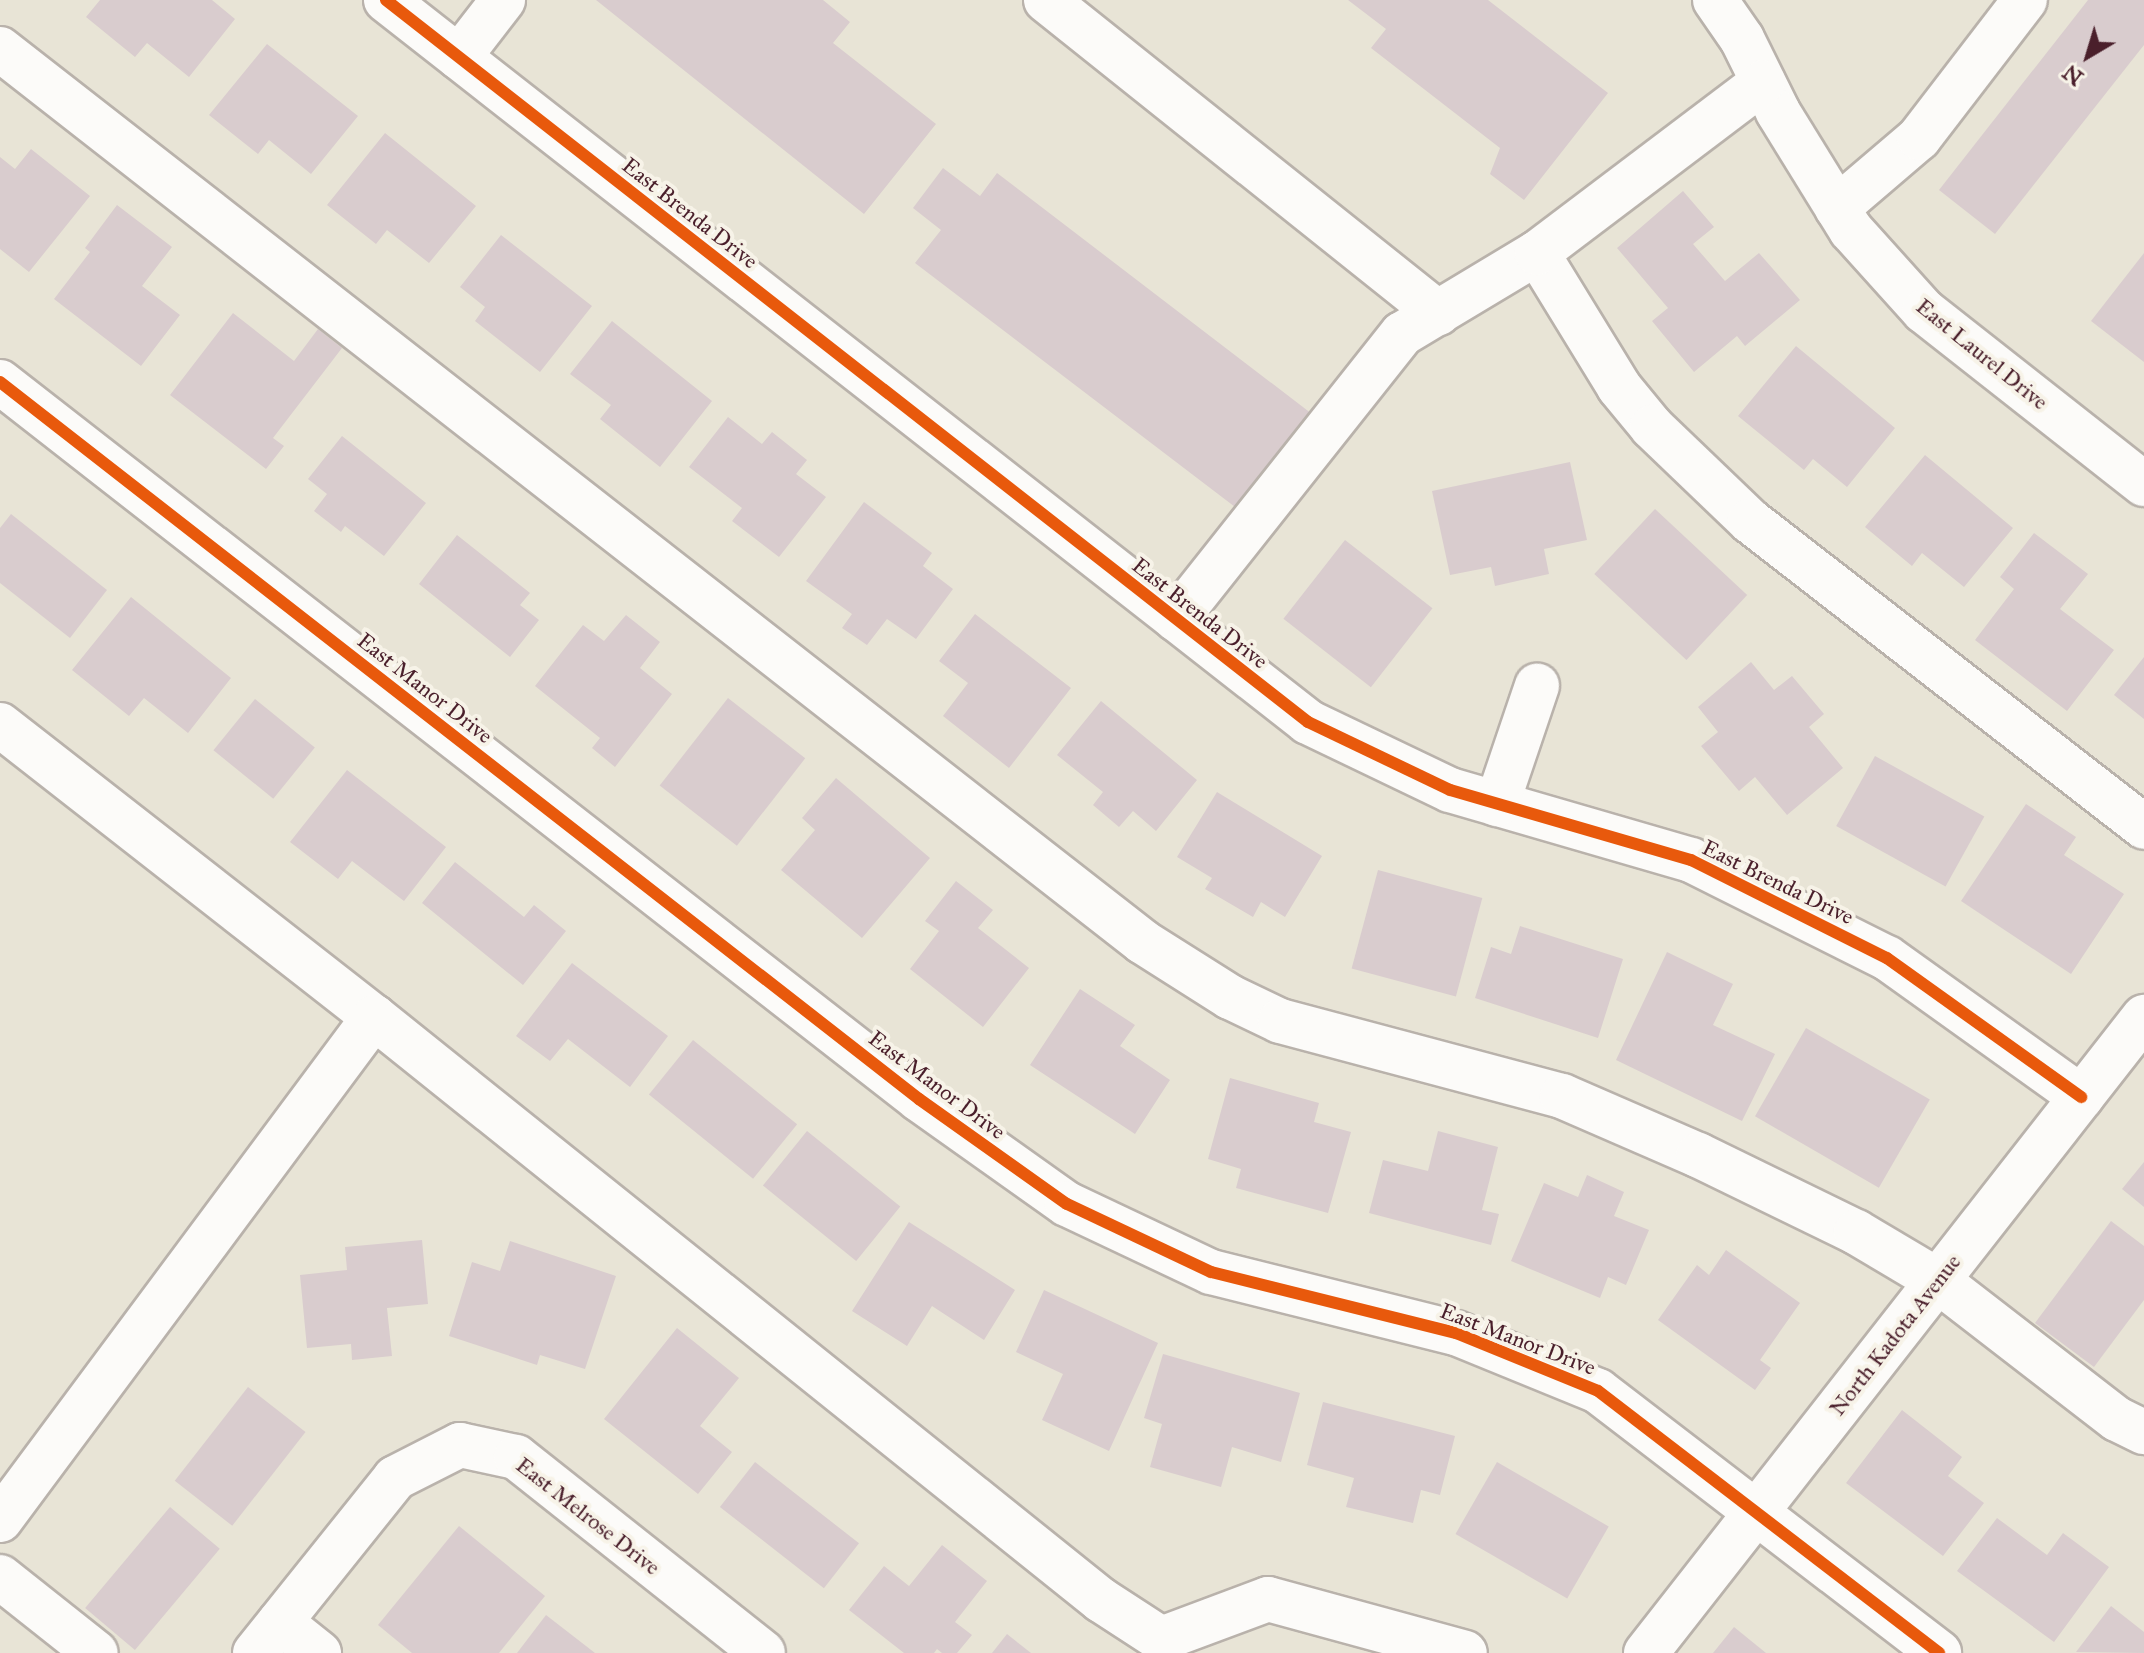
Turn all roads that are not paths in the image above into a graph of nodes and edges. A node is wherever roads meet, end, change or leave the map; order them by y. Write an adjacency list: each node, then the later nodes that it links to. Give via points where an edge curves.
1 (386, 0): 7 (street, East Brenda Drive)
2 (503, 0): 7 (street)
3 (1046, 0): 11 (street)
4 (1715, 0): 8 (street, East Laurel Drive)
5 (2025, 0): 9 (street, via 1919,138)
6 (0, 49): 22 (street, via 1143,942 1230,997 1280,1021 1562,1096 1856,1232)
7 (459, 57): 14 (street, East Brenda Drive)
8 (1763, 82): 9 (street, East Laurel Drive); 10 (street)
9 (1837, 208): 13 (street, East Laurel Drive, via 1924,311)
10 (1537, 253): 11 (street); 18 (street, via 1619,387 1652,427 1750,521)
11 (1438, 313): 14 (street, via 1402,334)
12 (0, 382): 24 (street, East Manor Drive, via 919,1099 1067,1204 1211,1272 1456,1333 1598,1391)
13 (2140, 473)
14 (1176, 619): 17 (street, East Brenda Drive, via 1308,722 1450,790)
15 (1537, 686): 17 (street)
16 (0, 725): 19 (street)
17 (1497, 804): 21 (street, East Brenda Drive, via 1691,860 1887,958)
18 (2144, 827)
19 (374, 1017): 25 (street); 31 (street, via 1101,1600 1161,1639 1268,1599)
20 (2144, 1017): 21 (street, North Kadota Avenue)
21 (2081, 1097): 22 (street, North Kadota Avenue)
22 (1937, 1280): 23 (street, via 2117,1419); 24 (street, North Kadota Avenue)
23 (2144, 1432)
24 (1757, 1510): 32 (street, North Kadota Avenue); 33 (street, East Manor Drive)
25 (0, 1520)
26 (0, 1577): 28 (street)
27 (268, 1637): 29 (street); 30 (street, East Melrose Drive, via 395,1478 460,1445 516,1457)
28 (96, 1653)
29 (319, 1653)
30 (763, 1653)
31 (1465, 1653)
32 (1646, 1653)
33 (1939, 1653)

